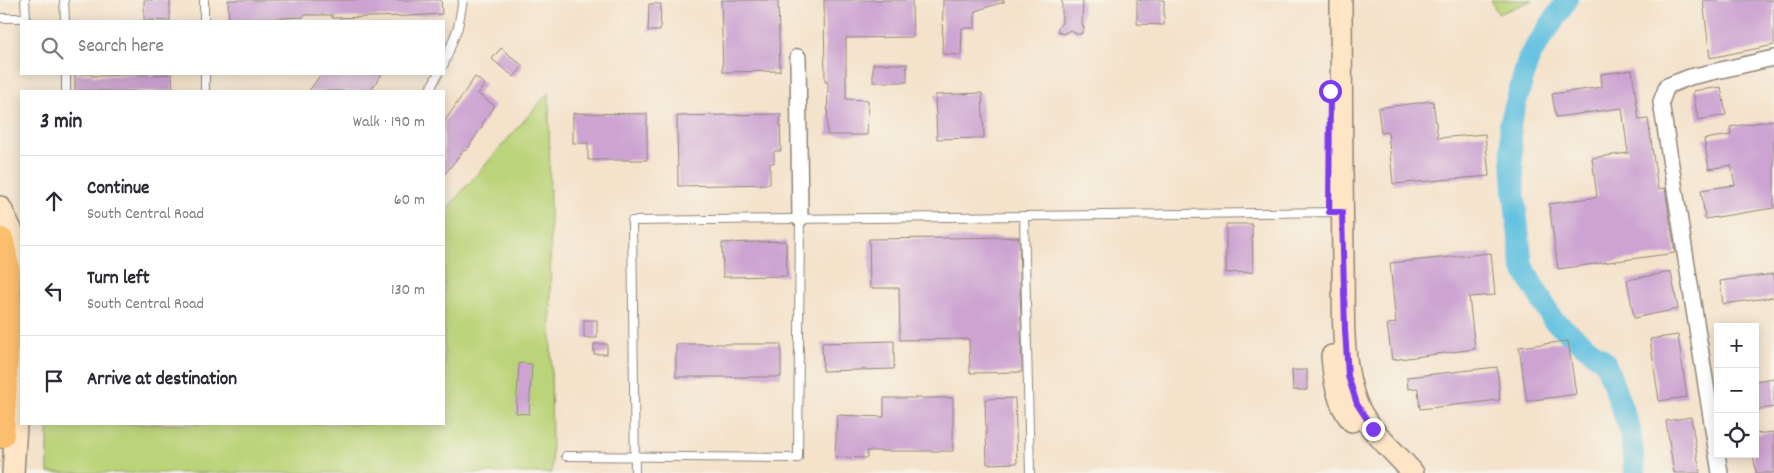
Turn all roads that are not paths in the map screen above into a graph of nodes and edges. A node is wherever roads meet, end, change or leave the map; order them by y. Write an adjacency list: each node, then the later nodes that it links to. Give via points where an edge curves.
1 (25, 0): 7 (lane, via 26,18)
2 (64, 0): 8 (lane)
3 (204, 0): 9 (lane)
4 (463, 0): 12 (lane, via 458,27)
5 (1329, 0): 20 (street)
6 (1340, 0): 20 (street)
7 (0, 18)
8 (65, 20)
9 (204, 20)
10 (798, 57): 22 (street)
11 (1774, 58): 35 (street, via 1690,77 1667,86 1661,102)
12 (445, 61)
13 (66, 75): 16 (lane)
14 (205, 75): 17 (lane)
15 (437, 75): 18 (lane)
16 (66, 90)
17 (205, 90)
18 (430, 90)
19 (0, 207): 23 (street)
20 (1336, 212): 21 (lane); 27 (street, via 1348,376 1357,404 1373,429)
21 (1024, 216): 22 (lane); 32 (lane)
22 (800, 219): 29 (lane, via 798,458); 29 (lane, via 632,221)
23 (12, 240): 24 (street); 26 (highway, via 6,272)
24 (20, 263)
25 (20, 362): 30 (street)
26 (0, 434)
27 (1375, 440): 33 (street); 34 (street)
28 (566, 456): 29 (lane)
29 (635, 456): 31 (lane)
30 (14, 473)
31 (635, 473)
32 (1030, 473)
33 (1396, 473)
34 (1413, 473)
35 (1720, 473)

